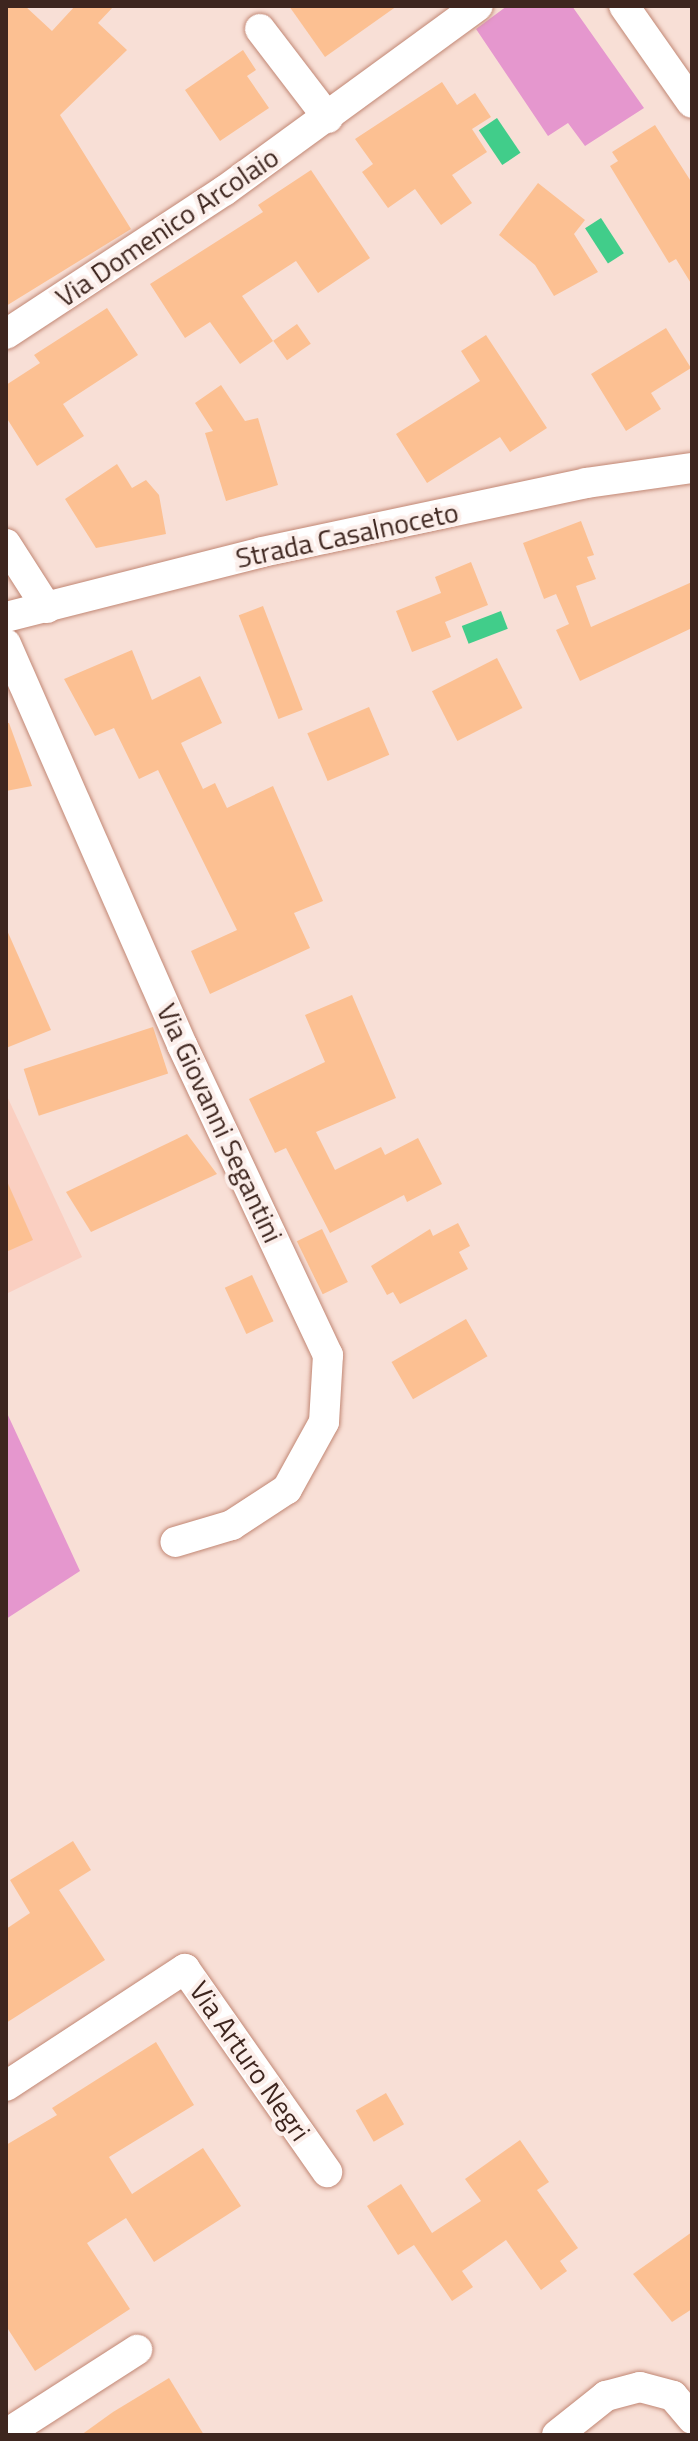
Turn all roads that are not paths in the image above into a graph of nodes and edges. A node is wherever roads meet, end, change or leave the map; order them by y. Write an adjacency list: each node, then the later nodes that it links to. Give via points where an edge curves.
1 (478, 6): 5 (street, Via Domenico Arcolaio)
2 (624, 6): 4 (street)
3 (260, 29): 5 (street)
4 (692, 103)
5 (328, 118): 6 (street, Via Domenico Arcolaio)
6 (6, 334)
7 (692, 468): 9 (street, Strada Casalnoceto, via 586,483 262,552)
8 (6, 544): 9 (street)
9 (47, 608): 10 (street, Strada Casalnoceto)
10 (6, 617)
11 (6, 644): 12 (street, Via Giovanni Segantini, via 182,1045 328,1355 324,1422 287,1489 232,1525)
12 (175, 1542)
13 (6, 2086): 14 (street, Via Arturo Negri, via 185,1969)
14 (327, 2172)
15 (137, 2350): 17 (street)
16 (692, 2419): 18 (street, via 673,2396 640,2387 606,2396)
17 (6, 2434)
18 (557, 2435)

